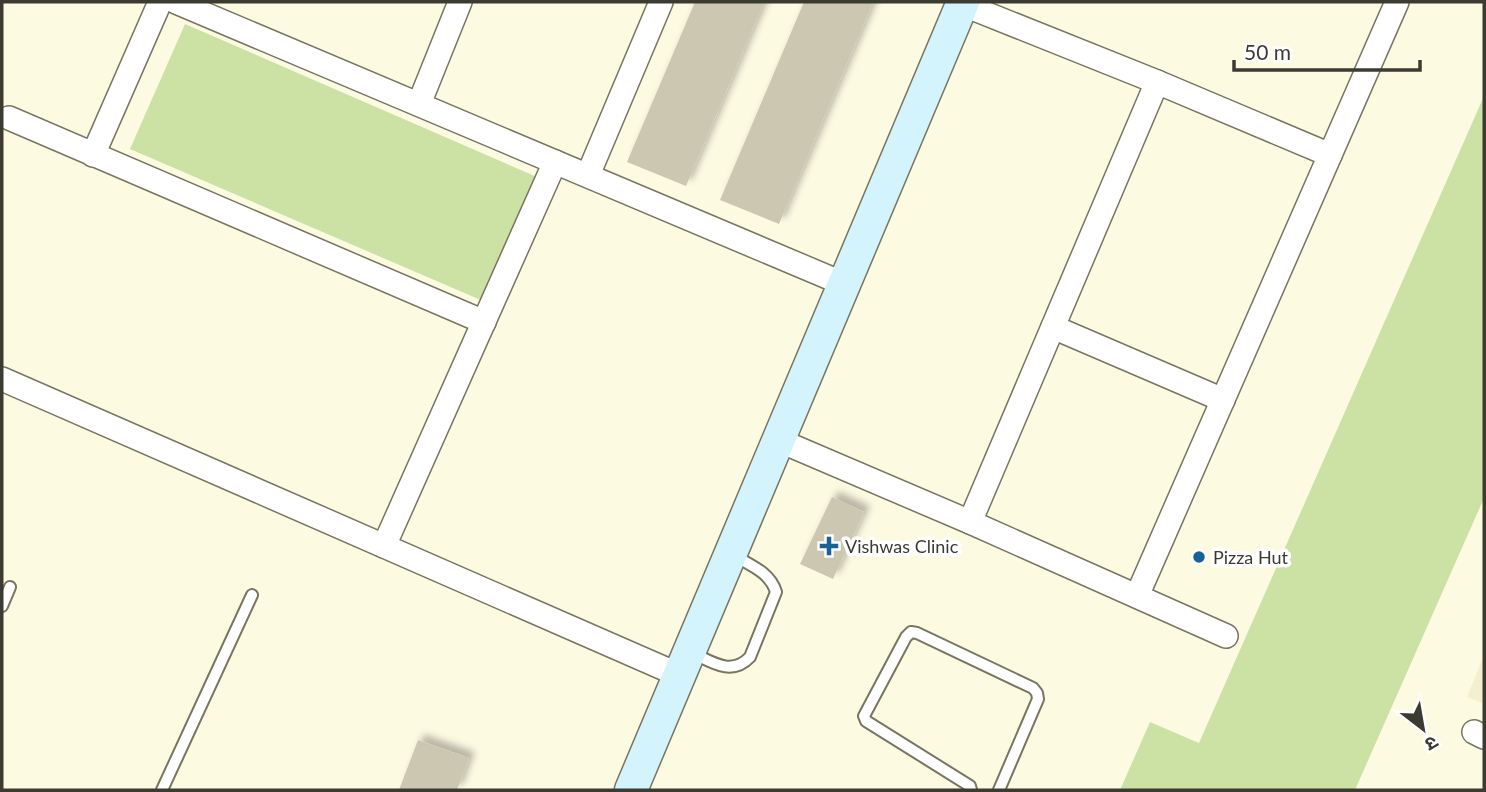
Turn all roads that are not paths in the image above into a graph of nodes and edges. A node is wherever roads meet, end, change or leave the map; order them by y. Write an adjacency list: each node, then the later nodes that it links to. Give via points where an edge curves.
1 (160, 2): 10 (street)
2 (176, 2): 8 (street)
3 (460, 2): 8 (street)
4 (661, 2): 13 (street)
5 (961, 2): 7 (street); 14 (street)
6 (1397, 2): 11 (street)
7 (1157, 82): 11 (street); 16 (street)
8 (419, 104): 12 (street)
9 (9, 118): 10 (street)
10 (93, 155): 15 (street)
11 (1330, 155): 18 (street)
12 (555, 162): 13 (street); 15 (street)
13 (587, 175): 14 (street)
14 (844, 284): 19 (street)
15 (484, 322): 21 (street)
16 (1053, 327): 18 (street); 20 (street)
17 (2, 379): 21 (street)
18 (1223, 400): 25 (street)
19 (778, 440): 20 (street); 22 (street)
20 (970, 522): 25 (street)
21 (384, 546): 28 (street)
22 (731, 553): 28 (street); 28 (lane, via 766,575 776,592 750,657 731,668)
23 (10, 587): 26 (lane)
24 (252, 595): 29 (lane)
25 (1137, 596): 27 (street)
26 (2, 606)
27 (1227, 636)
28 (684, 663): 30 (street)
29 (162, 790)
30 (631, 790)
31 (971, 790): 32 (lane, via 864,716 911,632 1037,693)
32 (999, 790)

